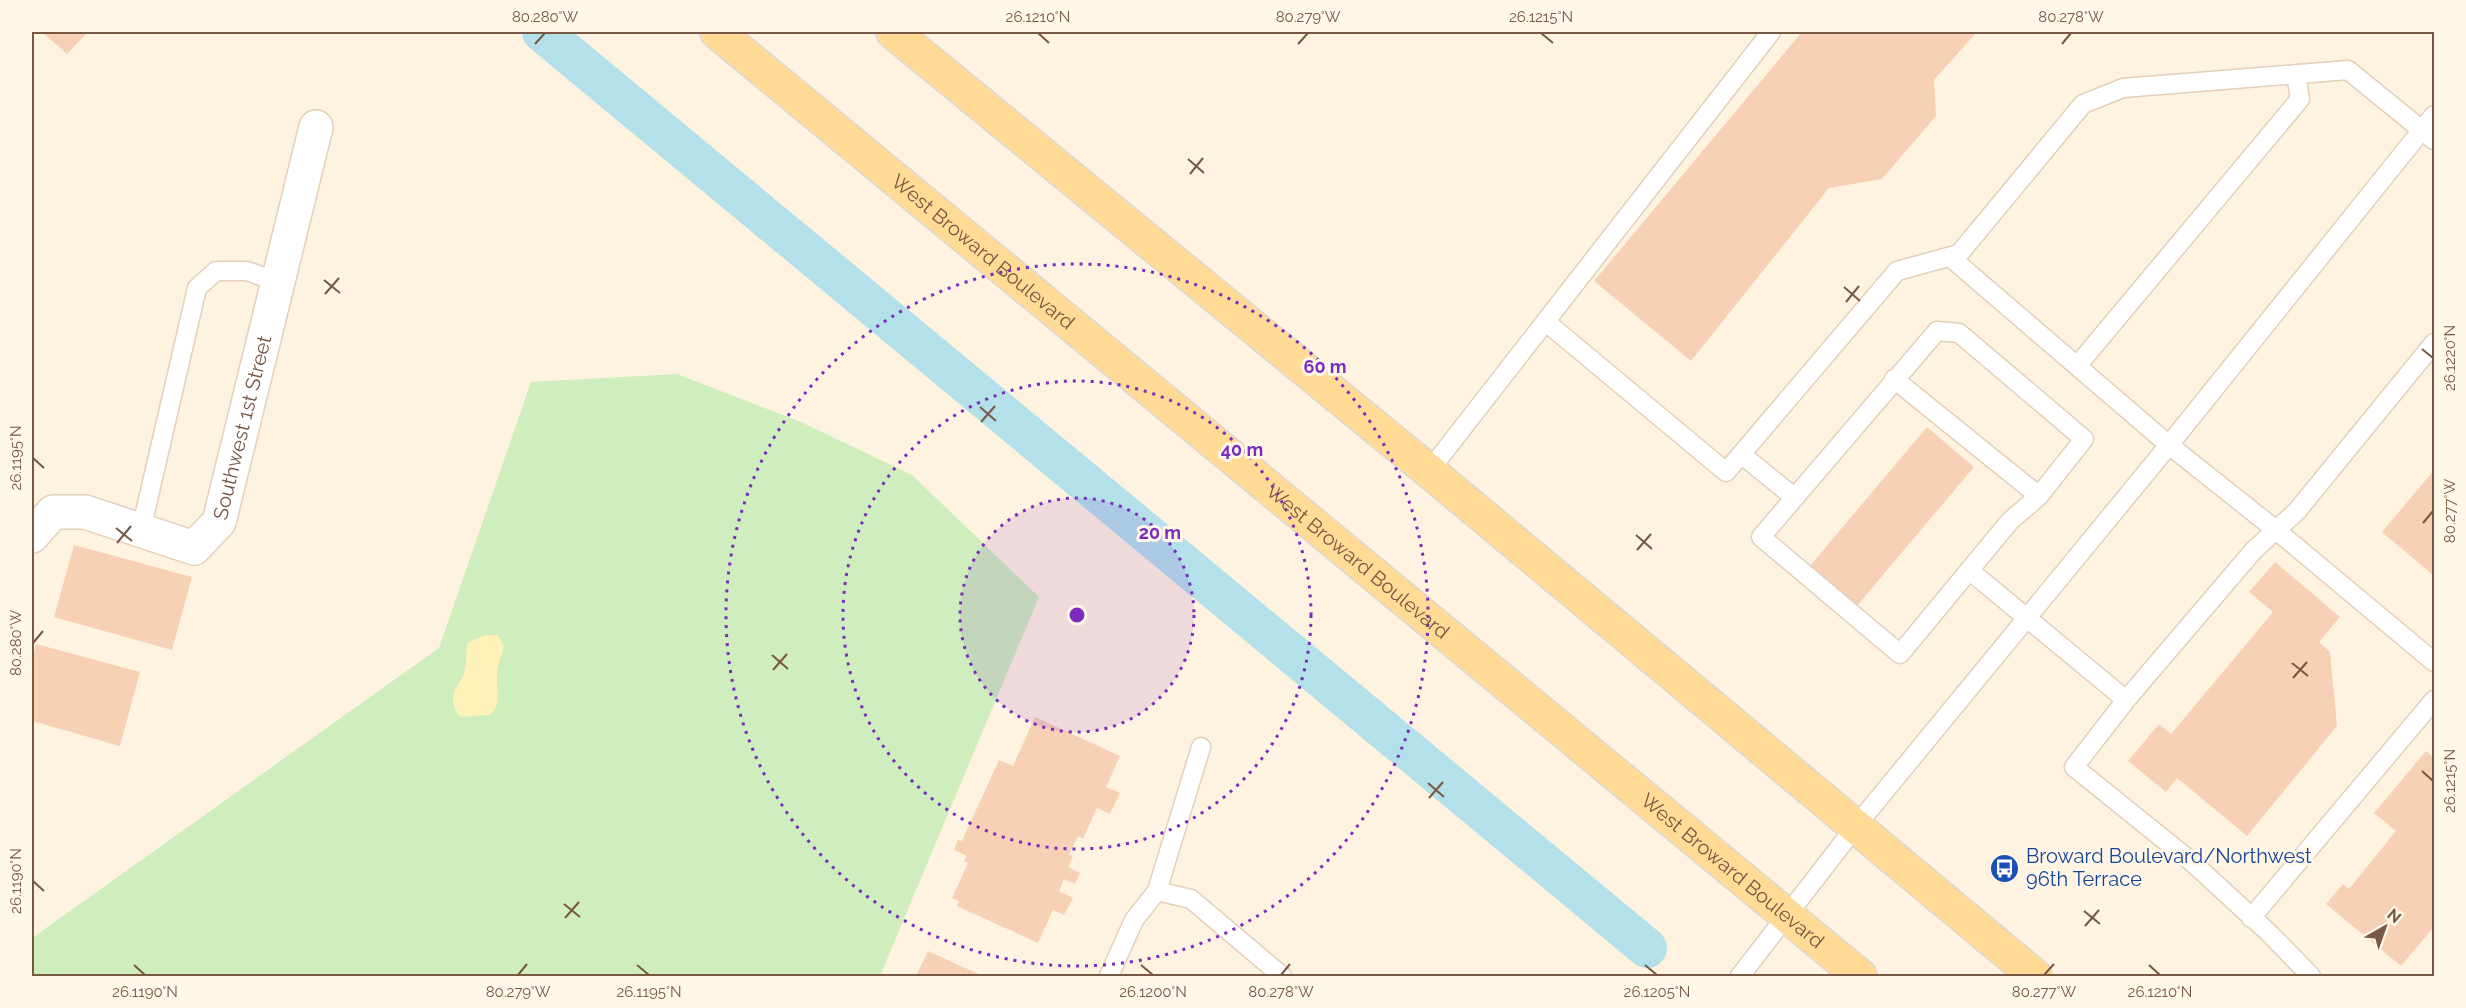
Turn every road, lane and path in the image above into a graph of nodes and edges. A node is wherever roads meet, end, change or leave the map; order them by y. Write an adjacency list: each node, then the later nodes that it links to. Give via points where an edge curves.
1 (717, 32): 30 (main road, West Broward Boulevard)
2 (893, 32): 16 (main road)
3 (1771, 32): 10 (lane)
4 (2296, 74): 7 (lane, via 2348,70); 8 (lane, via 2123,88 2083,104 1959,254); 12 (lane, via 2300,99)
5 (2434, 115): 7 (lane)
6 (316, 127): 9 (street, Southwest 1st Street)
7 (2429, 135): 14 (lane)
8 (1950, 257): 12 (lane); 15 (lane, via 1897,271)
9 (278, 282): 19 (lane, via 247,271 216,271 197,288); 19 (street, Southwest 1st Street, via 219,522 194,548)
10 (1546, 322): 15 (lane, via 1726,472); 16 (lane)
11 (2434, 343): 20 (lane, via 2297,511)
12 (2077, 366): 14 (lane)
13 (1894, 379): 17 (lane); 17 (lane, via 1937,331 1959,333 2084,440); 18 (lane)
14 (2169, 445): 20 (lane); 23 (lane)
15 (1742, 455): 18 (lane)
16 (1429, 471): 28 (main road)
17 (2038, 496): 22 (lane, via 2010,521)
18 (1794, 497): 22 (lane, via 1761,537 1900,654)
19 (141, 530): 21 (street, Southwest 1st Street, via 84,512 53,512)
20 (2276, 530): 24 (lane); 25 (lane, via 2254,550)
21 (32, 536)
22 (1969, 570): 23 (lane)
23 (2027, 618): 25 (lane); 28 (lane)
24 (2434, 662)
25 (2126, 700): 31 (lane, via 2074,767 2193,863)
26 (2434, 700): 31 (lane)
27 (1201, 747): 29 (lane)
28 (1856, 826): 30 (lane); 36 (main road)
29 (1157, 891): 32 (lane, via 1134,920); 33 (lane, via 1191,899)
30 (1788, 916): 34 (lane); 35 (main road, West Broward Boulevard)
31 (2252, 918): 37 (lane)
32 (1109, 976)
33 (1282, 976)
34 (1740, 976)
35 (1860, 976)
36 (2035, 976)
37 (2311, 976)

